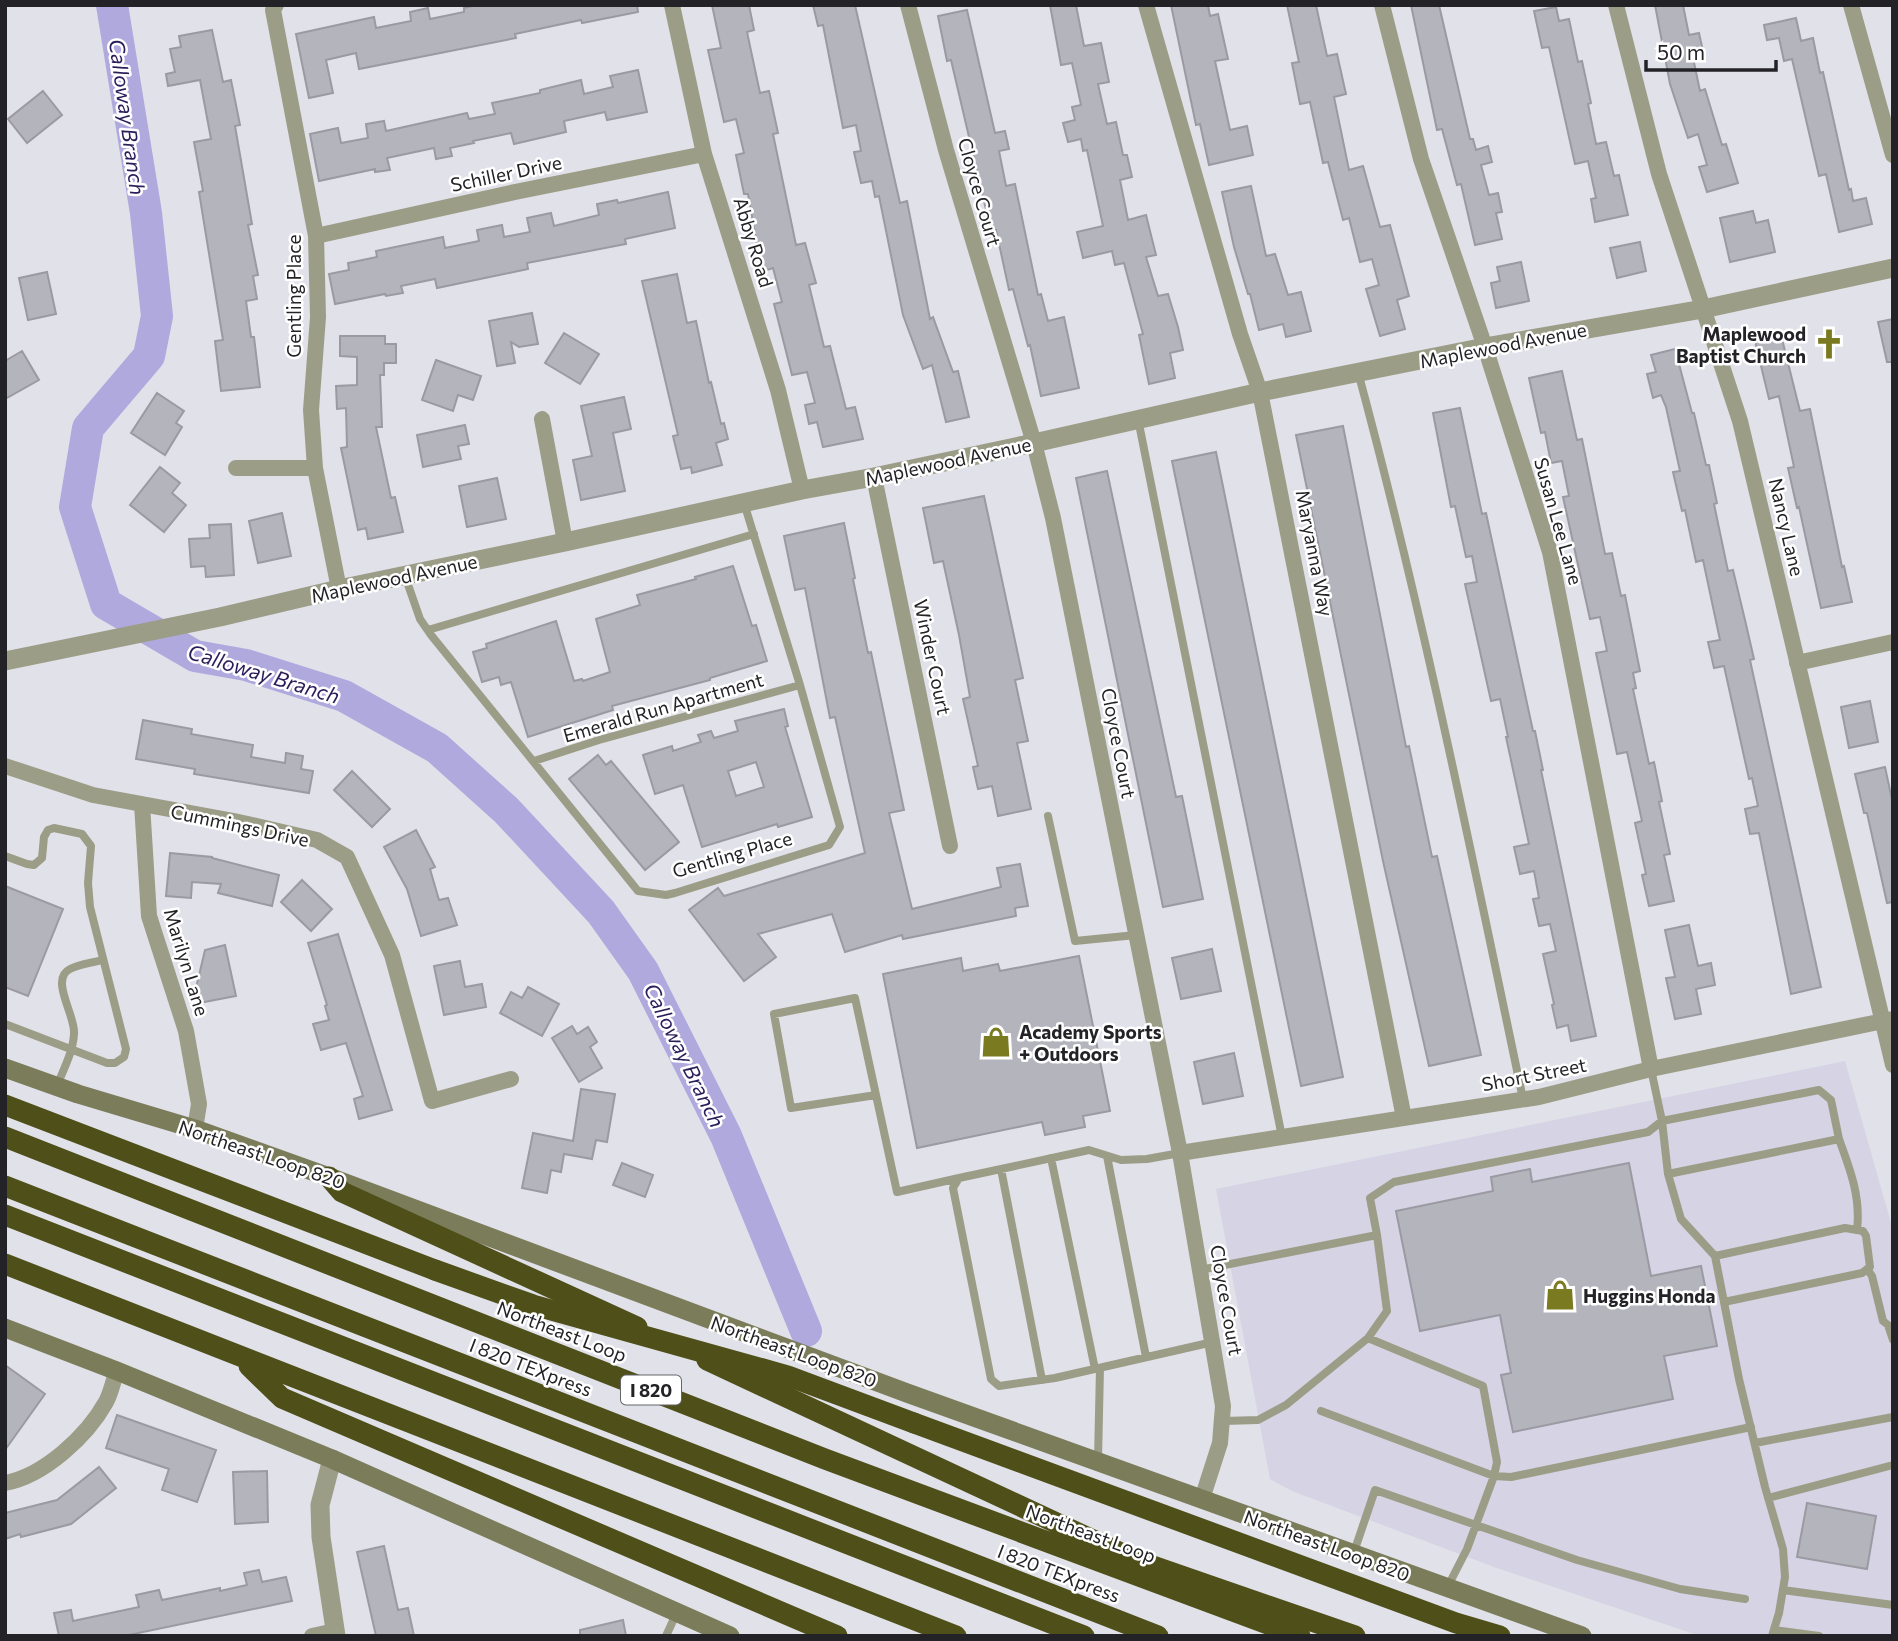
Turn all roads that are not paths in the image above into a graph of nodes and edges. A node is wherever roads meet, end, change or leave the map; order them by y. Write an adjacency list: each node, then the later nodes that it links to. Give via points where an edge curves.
1 (276, 5): 10 (street, Gentling Place)
2 (672, 5): 8 (street, Abby Road)
3 (908, 5): 18 (street, Cloyce Court, via 946,150)
4 (1146, 5): 15 (street, Maryanna Way)
5 (1382, 5): 13 (street, Susan Lee Lane, via 1422,159)
6 (1616, 5): 12 (street, Nancy Lane, via 1659,174)
7 (1851, 5): 9 (street)
8 (704, 154): 10 (street, Schiller Drive); 22 (street, Abby Road, via 778,390)
9 (1893, 155)
10 (316, 236): 20 (street, Gentling Place, via 318,317 311,410)
11 (1893, 268): 12 (street, Maplewood Avenue)
12 (1703, 309): 13 (street, Maplewood Avenue); 31 (street, Nancy Lane, via 1740,421)
13 (1485, 347): 14 (street, Maplewood Avenue); 46 (street, Susan Lee Lane, via 1550,552)
14 (1358, 373): 15 (street, Maplewood Avenue); 50 (lane, via 1427,645)
15 (1260, 392): 17 (street, Maplewood Avenue); 52 (street, Maryanna Way)
16 (542, 419): 25 (street)
17 (1138, 419): 18 (street, Maplewood Avenue); 56 (lane)
18 (1034, 443): 21 (street, Maplewood Avenue); 39 (street, Cloyce Court)
19 (236, 468): 20 (street)
20 (316, 468): 27 (street, Gentling Place)
21 (874, 477): 22 (street, Maplewood Avenue); 37 (street, Winder Court)
22 (802, 489): 23 (street, Maplewood Avenue)
23 (744, 503): 24 (lane, Gentling Place); 25 (street, Maplewood Avenue)
24 (754, 534): 28 (lane); 32 (lane, Gentling Place)
25 (565, 542): 26 (street, Maplewood Avenue)
26 (405, 576): 27 (street, Maplewood Avenue); 28 (lane, Gentling Place)
27 (339, 589): 30 (street, Maplewood Avenue)
28 (428, 630): 33 (lane, Gentling Place)
29 (1893, 642): 31 (street)
30 (5, 662)
31 (1797, 663): 41 (street, Nancy Lane)
32 (800, 685): 33 (lane, Emerald Run Apartment); 33 (lane, Gentling Place, via 840,827 835,838 830,845 810,852 675,893 638,891)
33 (534, 761)
34 (5, 766): 35 (street, Cummings Drive, via 93,795)
35 (142, 804): 47 (street, Cummings Drive, via 317,840 347,858 392,955 432,1101); 54 (street, Marilyn Lane, via 149,916 186,1031 199,1104)
36 (1048, 816): 39 (lane, via 1075,941)
37 (950, 846)
38 (5, 856): 40 (lane, via 34,864 41,858 44,837 54,828 88,839 90,906)
39 (1136, 935): 58 (street, Cloyce Court)
40 (102, 960): 43 (lane, via 63,974 61,983 74,1025); 43 (lane, via 126,1041 124,1057 107,1063)
41 (1887, 1020): 44 (street, Nancy Lane); 46 (street, Short Street)
42 (5, 1024): 43 (lane)
43 (71, 1050): 48 (lane)
44 (1893, 1065)
45 (5, 1068): 48 (main road, Northeast Loop 820)
46 (1651, 1069): 50 (street, Short Street); 53 (lane, Susan Lee Lane)
47 (511, 1079)
48 (57, 1086): 54 (main road, Northeast Loop 820)
49 (876, 1095): 49 (lane, via 855,998 774,1014 791,1108); 64 (lane, via 897,1192)
50 (1523, 1100): 52 (street, Short Street)
51 (5, 1105): 113 (highway, bridge, via 533,1305 788,1376)
52 (1404, 1118): 56 (street, Short Street)
53 (1662, 1121): 57 (lane, via 1819,1090 1831,1100); 62 (lane, Susan Lee Lane); 68 (lane, via 1648,1132 1394,1182 1370,1198)
54 (195, 1129): 63 (main road, Northeast Loop 820)
55 (5, 1137): 111 (highway, Northeast Loop / I 820, via 825,1459)
56 (1282, 1137): 58 (street, Short Street)
57 (1839, 1139): 62 (lane); 67 (lane, via 1856,1185)
58 (1180, 1153): 59 (lane, via 1147,1159); 72 (street, Cloyce Court)
59 (1107, 1156): 60 (lane, via 1089,1150); 78 (lane)
60 (1051, 1158): 61 (lane); 80 (lane)
61 (1001, 1169): 64 (lane); 82 (lane)
62 (1668, 1174): 69 (lane, Susan Lee Lane, via 1681,1219)
63 (329, 1177): 89 (main road, Northeast Loop 820); 112 (highway, via 342,1192 1138,1561)
64 (959, 1178): 82 (lane, via 953,1188 991,1379 999,1386)
65 (5, 1186): 110 (highway, I 820 TEXpress)
66 (5, 1215): 109 (highway)
67 (1857, 1230): 69 (lane, via 1845,1228); 71 (lane, via 1866,1236)
68 (1377, 1235): 72 (lane); 75 (lane, via 1387,1311)
69 (1715, 1256): 73 (lane)
70 (5, 1265): 79 (highway)
71 (1867, 1269): 73 (lane); 76 (lane)
72 (1200, 1270): 77 (street, Cloyce Court)
73 (1724, 1302): 86 (lane)
74 (5, 1328): 81 (main road)
75 (1368, 1338): 85 (lane, via 1286,1405 1258,1420); 91 (lane, via 1483,1386 1497,1462)
76 (1893, 1340)
77 (1213, 1342): 78 (lane); 85 (street, Cloyce Court)
78 (1146, 1357): 80 (lane)
79 (243, 1359): 107 (highway, via 282,1398); 108 (highway)
80 (1097, 1368): 82 (lane); 89 (lane)
81 (117, 1371): 88 (main road); 92 (street, via 106,1402 55,1461)
82 (1042, 1380)
83 (1321, 1411): 91 (lane)
84 (1893, 1417): 87 (lane)
85 (1223, 1421): 94 (street, Cloyce Court)
86 (1751, 1427): 87 (lane); 91 (lane, via 1511,1477)
87 (1755, 1443): 93 (lane)
88 (332, 1459): 101 (main road); 102 (street, via 320,1505)
89 (1098, 1462): 94 (main road, Northeast Loop 820)
90 (1893, 1465): 93 (lane)
91 (1494, 1476): 95 (lane)
92 (5, 1483)
93 (1768, 1498): 98 (lane, via 1783,1549)
94 (1202, 1499): 96 (main road, Northeast Loop 820)
95 (1476, 1524): 96 (lane, via 1375,1490); 97 (lane); 99 (lane, via 1577,1560 1680,1589)
96 (1353, 1555): 97 (main road, Northeast Loop 820)
97 (1447, 1588): 114 (main road, Northeast Loop 820)
98 (1783, 1590): 100 (lane); 103 (lane)
99 (1745, 1599)
100 (1893, 1605)
101 (677, 1612): 105 (lane); 106 (main road)
102 (335, 1633): 104 (street)
103 (1773, 1633): 115 (lane)
104 (312, 1636)
105 (666, 1636)
106 (730, 1636)
107 (837, 1636)
108 (956, 1636)
109 (1084, 1636)
110 (1158, 1636)
111 (1300, 1636)
112 (1355, 1636)
113 (1500, 1636)
114 (1582, 1636)
115 (1819, 1636)

